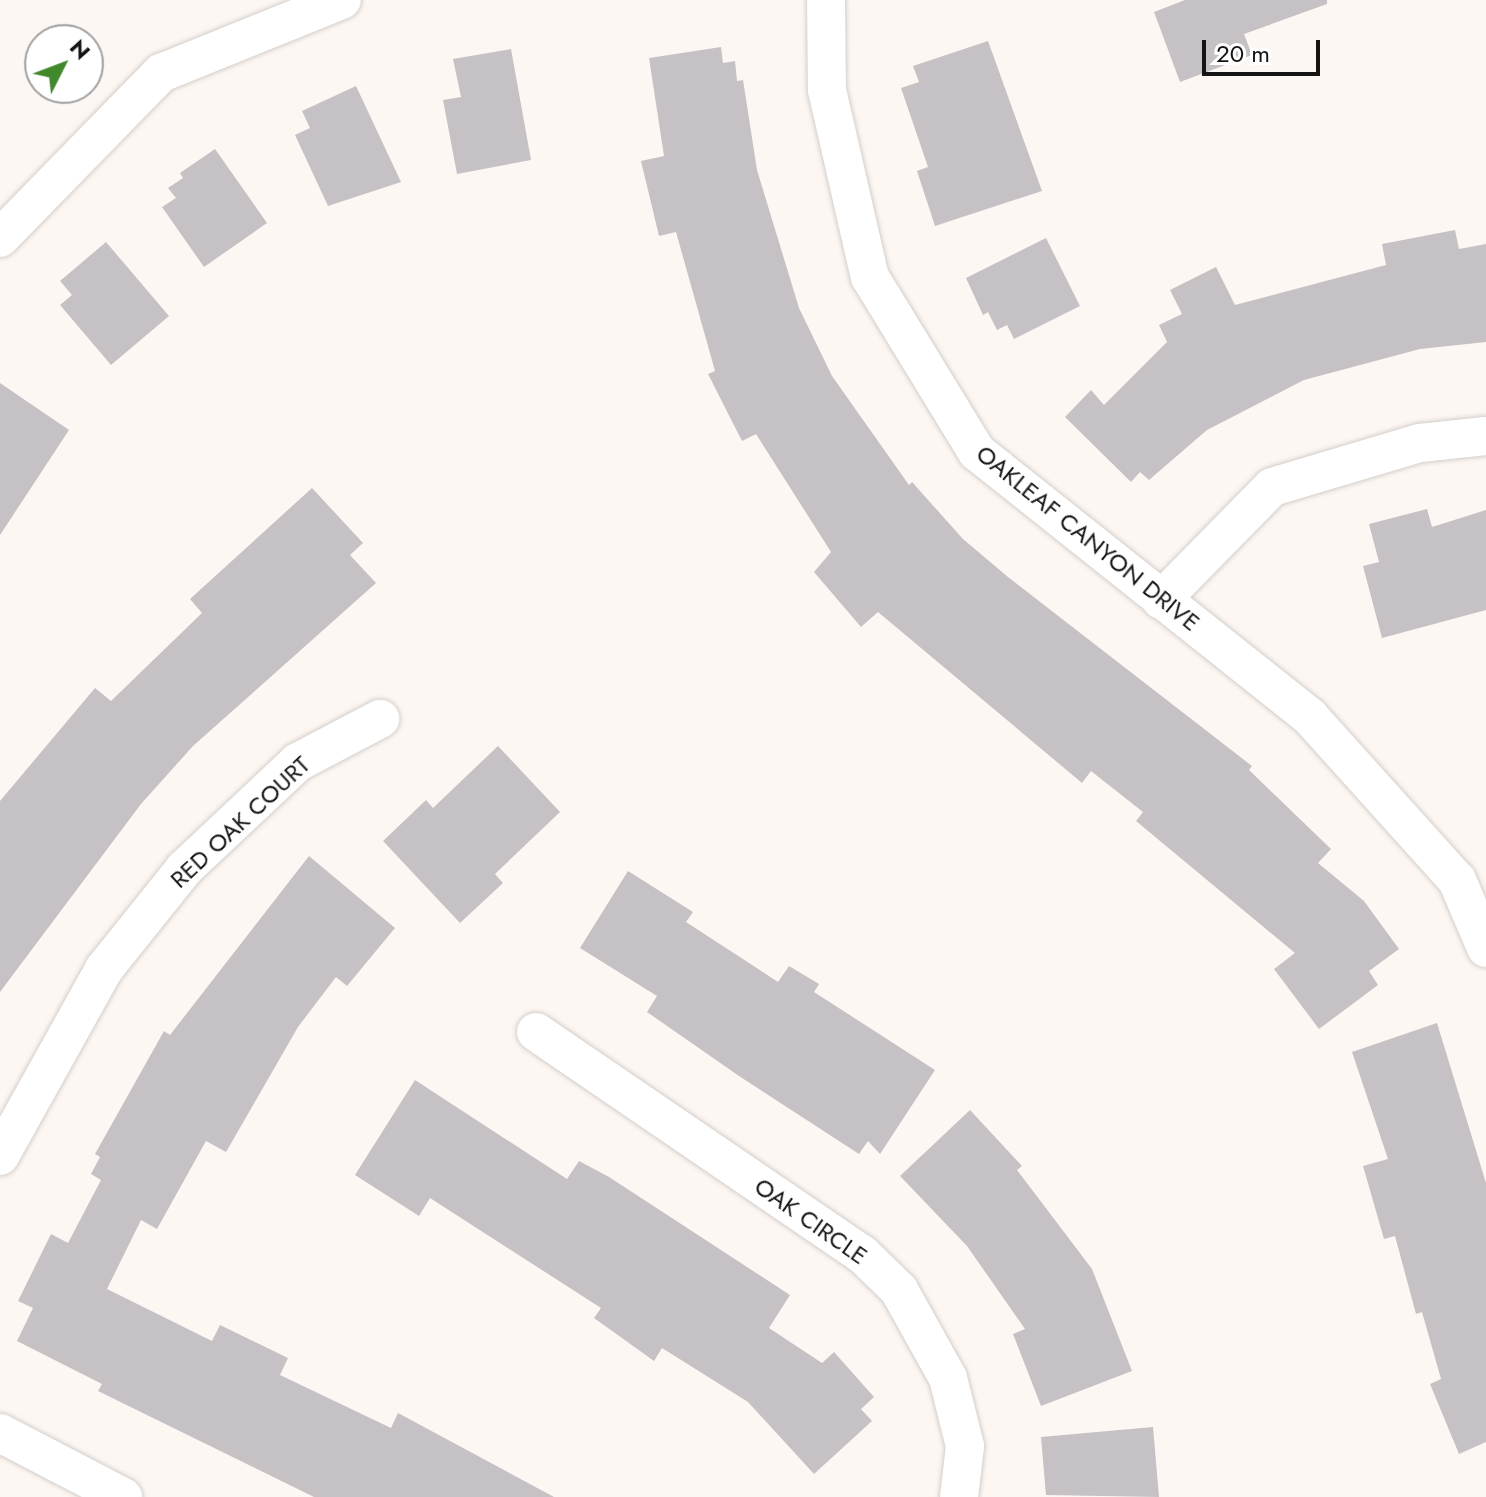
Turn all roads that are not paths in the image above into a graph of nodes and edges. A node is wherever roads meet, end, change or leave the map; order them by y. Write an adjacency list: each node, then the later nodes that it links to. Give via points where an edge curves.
1 (342, 0): 3 (street, via 161,73)
2 (826, 0): 5 (street, OAKLEAF CANYON DRIVE, via 827,90 870,277 977,452)
3 (0, 238)
4 (1486, 436): 5 (street, via 1420,443 1272,487)
5 (1161, 600): 7 (street, OAKLEAF CANYON DRIVE, via 1310,717 1457,880)
6 (380, 719): 9 (street, RED OAK COURT, via 298,762 184,869 104,969)
7 (1486, 948)
8 (536, 1032): 12 (street, OAK CIRCLE, via 862,1254 899,1290 948,1378 965,1446)
9 (0, 1156)
10 (0, 1433): 11 (street)
11 (123, 1497)
12 (959, 1497)

